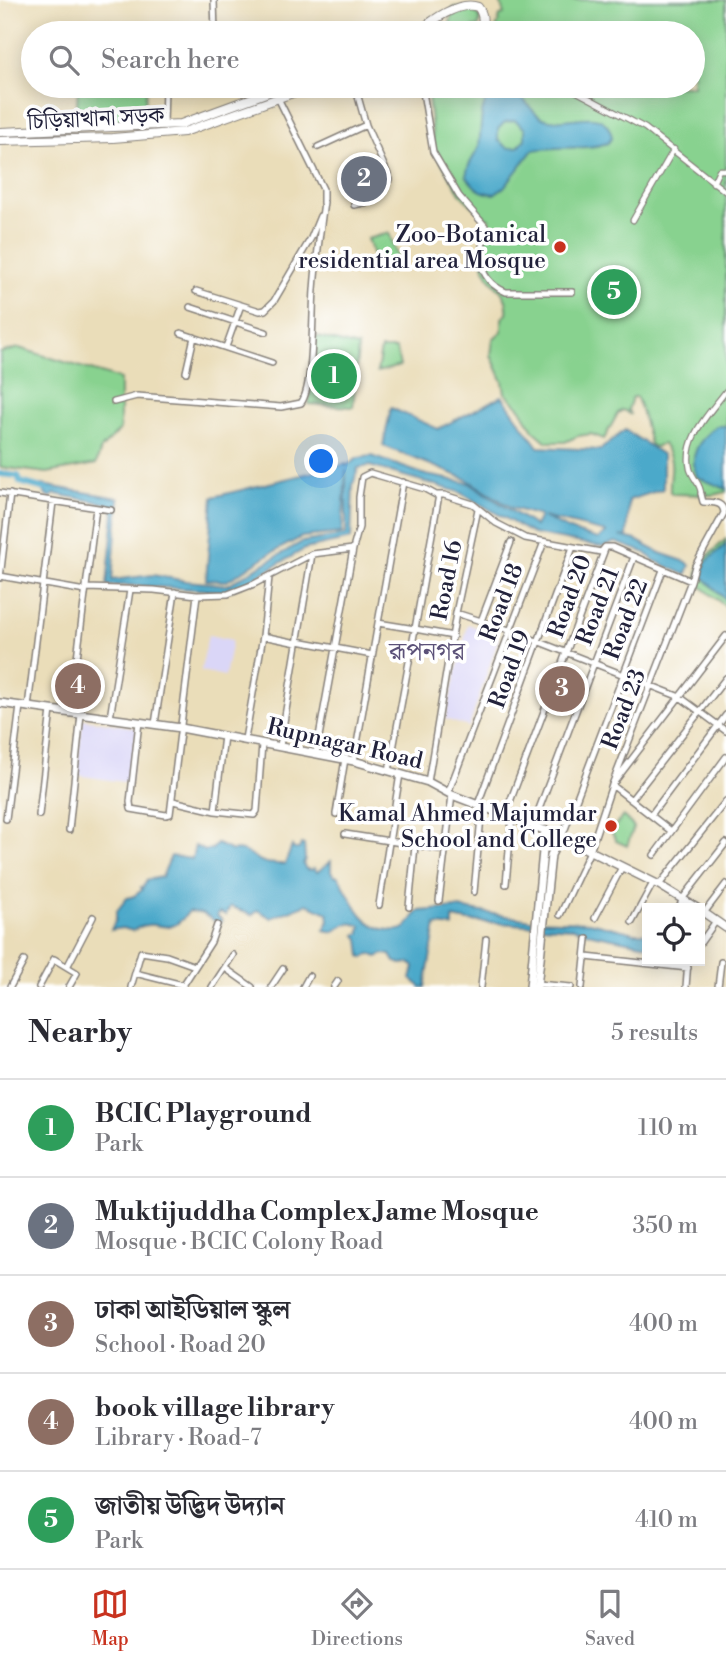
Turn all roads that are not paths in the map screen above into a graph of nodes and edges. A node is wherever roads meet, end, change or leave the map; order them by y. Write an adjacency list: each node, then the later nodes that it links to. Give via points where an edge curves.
1 (214, 0): 2 (street)
2 (215, 21)
3 (431, 21): 4 (main road, via 449,6 464,1 481,11)
4 (483, 21)
5 (165, 98): 12 (street)
6 (263, 98): 12 (main road, চিড়িয়াখানা সড়ক)
7 (278, 98): 20 (street, via 323,189)
8 (358, 98): 11 (street)
9 (424, 98): 24 (street, via 433,152 459,196 485,226 481,259 486,278 506,292)
10 (590, 98): 16 (street)
11 (366, 125): 15 (street); 21 (street, via 390,178 369,183 372,201)
12 (164, 129): 13 (main road, চিড়িয়াখানা সড়ক); 14 (main road, চিড়িয়াখানা সড়ক)
13 (0, 132)
14 (0, 141)
15 (318, 147)
16 (674, 149): 18 (street); 22 (street)
17 (726, 170): 18 (street, via 719,170)
18 (713, 183): 19 (street)
19 (726, 192)
20 (324, 202): 25 (street, via 311,238 270,306 260,311); 35 (street, via 307,391 301,403 281,407 137,396)
21 (354, 205)
22 (633, 220)
23 (196, 291): 25 (street)
24 (572, 292)
25 (241, 305): 27 (street)
26 (190, 307): 27 (street)
27 (236, 321): 28 (street); 31 (street)
28 (266, 332)
29 (181, 333): 30 (street)
30 (194, 337): 31 (street); 33 (street)
31 (226, 347): 32 (street)
32 (272, 363)
33 (186, 372)
34 (726, 391): 39 (street, via 690,444 691,471)
35 (114, 402)
36 (403, 482): 40 (street); 49 (street, via 370,473 362,477); 63 (street)
37 (0, 493): 38 (street)
38 (10, 494): 41 (street); 53 (street)
39 (701, 494): 55 (street, Road 23, via 704,502 724,507 724,513)
40 (439, 495): 43 (street); 64 (street)
41 (53, 502): 42 (street); 56 (street)
42 (96, 508): 44 (street); 57 (street)
43 (478, 509): 46 (street, via 496,523); 61 (street, Road 16)
44 (111, 510)
45 (511, 542): 62 (street)
46 (544, 542): 47 (street); 65 (street, Road 18)
47 (573, 547): 48 (street, via 601,552); 70 (street, Road 19)
48 (606, 547): 51 (street); 72 (street, Road 20)
49 (353, 549): 50 (street); 71 (street)
50 (312, 554): 54 (street); 69 (street)
51 (635, 557): 52 (street); 74 (street, Road 21)
52 (663, 570): 55 (street); 75 (street, Road 22)
53 (0, 577): 56 (street)
54 (270, 577): 60 (street, via 228,594); 66 (street)
55 (691, 581): 77 (street, Road 23)
56 (42, 583): 57 (street); 80 (street)
57 (85, 589): 58 (street); 83 (street)
58 (130, 590): 59 (street); 86 (street)
59 (175, 592): 60 (street); 88 (street)
60 (197, 595): 90 (street)
61 (456, 612): 62 (street); 67 (street, Road 16)
62 (481, 621): 65 (street)
63 (378, 623): 64 (street); 73 (street)
64 (415, 629): 67 (street); 100 (street)
65 (509, 630): 70 (street); 104 (street, Road 18)
66 (262, 636): 69 (street); 93 (street)
67 (453, 636): 102 (street, Road 16)
68 (726, 636): 78 (street)
69 (298, 642): 71 (street); 95 (street)
70 (538, 642): 72 (street); 108 (street, Road 19)
71 (335, 648): 73 (street); 96 (street)
72 (566, 653): 74 (street); 113 (street, Road 20)
73 (372, 655): 99 (street)
74 (593, 663): 75 (street); 115 (street, Road 21)
75 (622, 674): 77 (street); 120 (street, Road 22)
76 (726, 677): 82 (street)
77 (652, 685): 78 (street); 103 (street, Road 23)
78 (680, 697): 82 (street); 103 (street)
79 (0, 703): 80 (street, Rupnagar Road)
80 (24, 707): 81 (street, Rupnagar Road); 114 (street)
81 (51, 710): 83 (street, Rupnagar Road); 111 (street)
82 (700, 711): 89 (street); 105 (street)
83 (70, 713): 84 (street, Rupnagar Road)
84 (81, 714): 86 (street, Rupnagar Road); 116 (street)
85 (726, 715): 89 (street)
86 (110, 718): 87 (street, Rupnagar Road)
87 (139, 722): 88 (street, Rupnagar Road); 106 (street, via 130,802 133,810 166,815)
88 (155, 724): 90 (street, Rupnagar Road)
89 (718, 725): 91 (street); 112 (street)
90 (181, 727): 92 (street, Rupnagar Road); 106 (street)
91 (726, 731)
92 (225, 736): 93 (street, Rupnagar Road); 109 (street)
93 (245, 739): 94 (street, Rupnagar Road)
94 (262, 744): 95 (street, Rupnagar Road); 109 (street, via 254,815)
95 (280, 746): 96 (street, Rupnagar Road)
96 (316, 753): 98 (street, Rupnagar Road)
97 (726, 757): 118 (street)
98 (345, 759): 99 (street, Rupnagar Road); 110 (street)
99 (354, 761): 100 (street, Rupnagar Road)
100 (389, 771): 101 (street, Rupnagar Road)
101 (400, 774): 102 (street, Rupnagar Road); 121 (street)
102 (428, 782): 104 (street, Rupnagar Road)
103 (612, 785): 105 (street); 125 (street, Road 23)
104 (450, 794): 108 (street, Rupnagar Road); 124 (street, Road 18)
105 (631, 800): 112 (street)
106 (173, 801): 109 (street)
107 (726, 801): 129 (street)
108 (480, 805): 113 (street, Rupnagar Road); 131 (street, Road 19)
109 (215, 811)
110 (336, 814)
111 (39, 815)
112 (651, 815): 118 (street)
113 (509, 816): 115 (street, Rupnagar Road); 128 (street)
114 (6, 819)
115 (533, 825): 117 (street, Rupnagar Road)
116 (69, 830)
117 (545, 830): 120 (street, Rupnagar Road); 142 (street)
118 (671, 831): 126 (street)
119 (345, 834): 121 (street)
120 (565, 838): 125 (street, Rupnagar Road); 142 (street, via 551,855)
121 (388, 842): 123 (street); 136 (street)
122 (726, 842): 132 (street)
123 (415, 846): 124 (street); 138 (street)
124 (446, 849): 133 (street, Road 18)
125 (590, 851): 127 (street, Rupnagar Road); 140 (street, Road 23)
126 (654, 855)
127 (622, 867): 129 (street, Rupnagar Road); 143 (street)
128 (506, 884)
129 (656, 884): 132 (street, Rupnagar Road); 145 (street)
130 (726, 884): 137 (street)
131 (474, 892)
132 (683, 898): 134 (street); 135 (street, Rupnagar Road)
133 (439, 901)
134 (681, 903)
135 (690, 903)
136 (379, 905)
137 (705, 905)
138 (409, 907)
139 (705, 913): 144 (street, Rupnagar Road)
140 (560, 915)
141 (93, 917): 158 (street)
142 (540, 918): 165 (street)
143 (596, 918)
144 (716, 921): 147 (street, Rupnagar Road); 148 (street)
145 (632, 922)
146 (217, 925): 156 (street)
147 (726, 928)
148 (705, 936)
149 (486, 939): 176 (street)
150 (587, 939): 152 (street)
151 (233, 955): 159 (street)
152 (586, 957): 154 (street); 178 (street)
153 (24, 961): 167 (street)
154 (642, 961)
155 (721, 962): 163 (street)
156 (195, 966): 161 (street, via 144,951); 166 (street)
157 (688, 966): 179 (street)
158 (67, 967): 168 (street, via 54,959); 169 (street, via 77,973)
159 (225, 968): 171 (street); 172 (street)
160 (283, 969): 173 (street)
161 (135, 973): 166 (street); 170 (street)
162 (310, 976): 174 (street)
163 (723, 980): 180 (street)
164 (338, 981): 175 (street)
165 (534, 985): 177 (street)
166 (182, 986)
167 (10, 987)
168 (39, 987)
169 (69, 987)
170 (131, 987)
171 (212, 987)
172 (252, 987)
173 (271, 987)
174 (303, 987)
175 (334, 987)
176 (481, 987)
177 (572, 987)
178 (582, 987)
179 (686, 987)
180 (718, 987)

